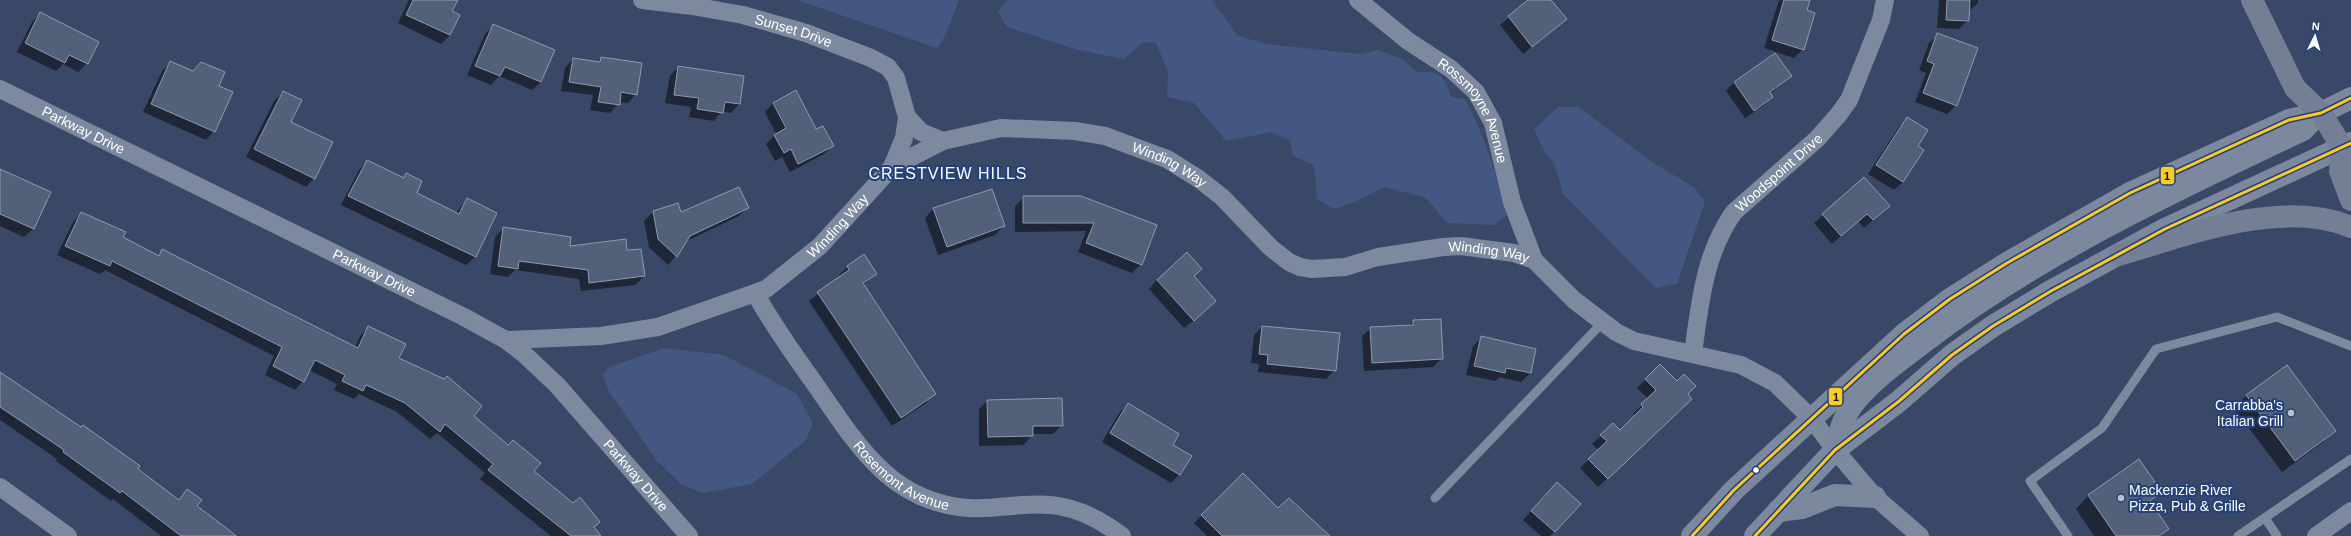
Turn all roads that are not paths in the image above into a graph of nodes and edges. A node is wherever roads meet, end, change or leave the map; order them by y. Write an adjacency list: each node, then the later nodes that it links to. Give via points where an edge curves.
1 (642, 0): 8 (street, Sunset Drive, via 743,14 806,33 871,58 888,67 896,78)
2 (1358, 0): 15 (street, Rossmoyne Avenue, via 1408,41 1451,69 1476,92 1492,123 1512,202)
3 (1885, 0): 20 (street, Woodspoint Drive, via 1881,20 1843,110 1817,139 1734,212 1723,227 1715,243 1704,282)
4 (2252, 0): 7 (highway, via 2295,88)
5 (0, 89): 18 (street, Parkway Drive)
6 (2351, 98): 7 (main road)
7 (2322, 113): 10 (highway); 21 (main road, via 2289,120 2130,193 2007,263 1950,299 1904,334); 22 (main road, via 2303,130 2165,196 1958,316 1862,394 1843,422)
8 (908, 117): 9 (street, Sunset Drive, via 920,132); 11 (street, Sunset Drive, via 904,138)
9 (943, 140): 11 (street, Winding Way); 15 (street, Winding Way, via 1001,128 1033,128 1075,131 1129,143 1167,159 1200,179 1222,197 1271,248 1300,267 1345,267 1378,257 1443,246 1514,253)
10 (2346, 145): 12 (highway, via 2340,170); 14 (main road, via 2165,229)
11 (892, 167): 16 (street, Winding Way, via 820,246 766,289)
12 (2351, 200)
13 (2351, 227): 14 (highway, via 2312,217 2284,216 2186,235)
14 (2119, 255): 22 (main road, via 2051,291 1952,355 1898,402)
15 (1534, 260): 17 (street, Winding Way, via 1574,300)
16 (755, 293): 18 (street, Winding Way, via 658,327 601,336); 32 (street, Rosemont Avenue, via 769,318 859,448 891,480 911,492 947,505 989,509 1049,505 1067,508 1091,517)
17 (1602, 323): 20 (street, Winding Way, via 1634,341); 26 (lane)
18 (506, 340): 30 (street, Parkway Drive, via 557,385)
19 (2351, 346): 36 (lane, via 2277,317 2156,349 2102,428 2030,480)
20 (1693, 353): 21 (street, Winding Way, via 1741,365 1764,376 1775,383)
21 (1812, 420): 22 (street, Winding Way); 33 (main road, via 1734,490)
22 (1835, 450): 25 (street, Winding Way); 27 (main road)
23 (2351, 459): 29 (lane)
24 (0, 487): 31 (street)
25 (1875, 497): 27 (main road, via 1835,495 1802,508); 35 (street, Winding Way)
26 (1435, 498)
27 (1778, 511): 34 (main road)
28 (2351, 511): 39 (street)
29 (2265, 518): 37 (lane); 38 (lane)
30 (683, 534)
31 (68, 536)
32 (1122, 536)
33 (1692, 536)
34 (1755, 536)
35 (1920, 536)
36 (2068, 536)
37 (2238, 536)
38 (2277, 536)
39 (2316, 536)

